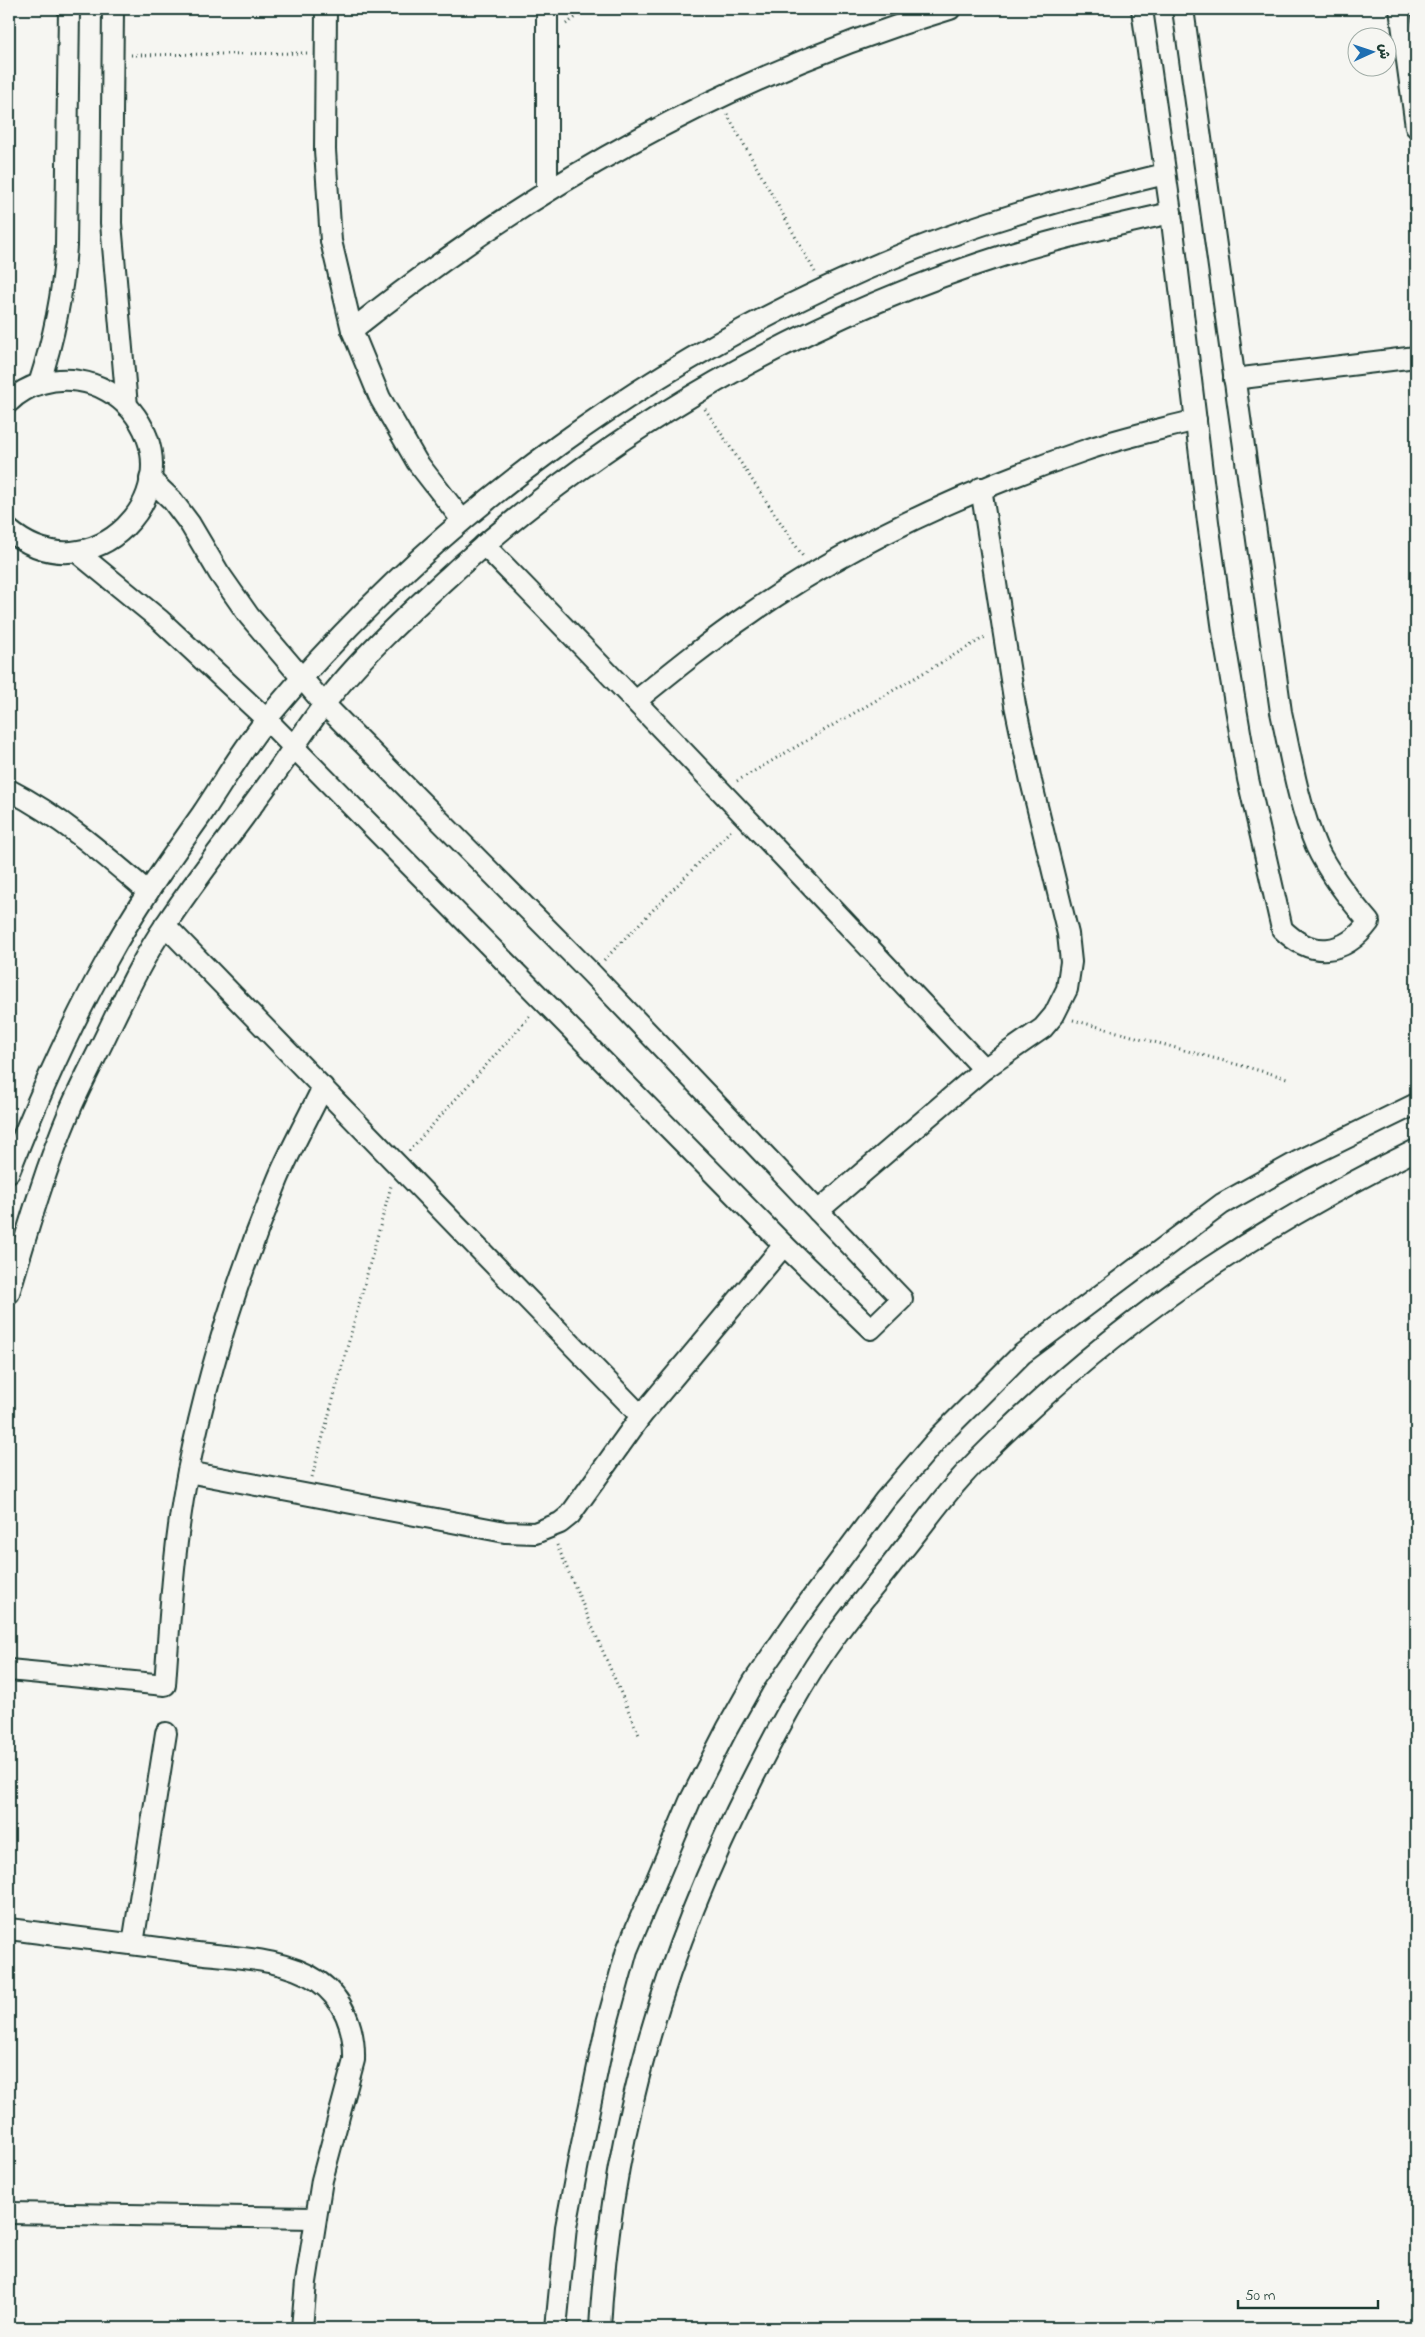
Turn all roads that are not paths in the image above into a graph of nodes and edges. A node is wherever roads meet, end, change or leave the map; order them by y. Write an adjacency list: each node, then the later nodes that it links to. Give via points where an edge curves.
1 (69, 9): 17 (street, via 64,281 50,350)
2 (113, 9): 19 (street, via 111,223)
3 (326, 9): 14 (street, via 325,150 331,241)
4 (548, 9): 12 (street)
5 (950, 9): 9 (street)
6 (1142, 9): 11 (street)
7 (1183, 9): 16 (street)
8 (1400, 9): 10 (street)
9 (927, 12): 12 (street, via 718,98 632,141)
10 (1416, 127)
11 (1165, 174): 13 (street); 23 (street, via 992,221 907,252 823,288 672,369 529,466)
12 (547, 190): 14 (street, via 416,278)
13 (1170, 213): 20 (street); 27 (street, via 1043,244 926,283 847,315 770,352 622,440 552,490)
14 (352, 330): 23 (street, via 380,398 417,462)
15 (1416, 357): 16 (street)
16 (1234, 379): 20 (street, via 1281,712 1299,797 1317,846 1343,892 1369,922 1360,934 1335,948 1320,949 1299,943 1282,929 1248,779 1208,522)
17 (39, 384): 18 (street); 19 (street, via 70,380 86,382 108,391)
18 (9, 402)
19 (127, 406): 21 (street, via 145,432 152,463)
20 (1196, 420): 22 (street, via 1085,450)
21 (150, 479): 28 (street, via 141,509 131,522 107,542); 29 (street, via 172,500 244,609)
22 (981, 488): 30 (street, via 892,530 813,573 693,654); 37 (street, via 1001,627 1031,781 1068,934 1071,962 1067,989 1054,1015 1043,1028)
23 (462, 520): 29 (street, via 373,603)
24 (9, 530): 26 (street)
25 (9, 539): 26 (street)
26 (30, 545): 28 (street)
27 (484, 545): 30 (street); 31 (street, via 428,595)
28 (77, 552): 32 (street, via 160,620)
29 (302, 678): 31 (street); 32 (street)
30 (637, 700): 37 (street, via 719,791)
31 (324, 704): 33 (street); 42 (street, via 591,973)
32 (266, 719): 33 (street); 35 (street)
33 (295, 748): 36 (street); 43 (street)
34 (9, 790): 35 (street, via 103,854)
35 (148, 892): 41 (street, via 70,1031 35,1104)
36 (165, 925): 38 (street); 44 (street, via 125,996 70,1111)
37 (984, 1069): 42 (street)
38 (322, 1088): 45 (street); 46 (street, via 279,1178 242,1272 212,1368)
39 (1416, 1104): 54 (street, via 1299,1161 1222,1204 1022,1354 939,1437 868,1522 798,1618 754,1681 727,1729 690,1801 627,1950 607,2023 577,2166 565,2236)
40 (1416, 1150): 55 (street, via 1352,1181 1262,1232 1186,1282 1052,1389 958,1480 836,1635 770,1746 718,1849 667,1979 647,2040 626,2129 608,2238)
41 (9, 1172)
42 (818, 1211): 43 (street, via 902,1299 871,1328)
43 (784, 1245): 45 (street)
44 (9, 1293)
45 (641, 1416): 46 (street, via 578,1506 560,1523 520,1534)
46 (188, 1472): 47 (street, via 173,1575 165,1685)
47 (9, 1670)
48 (166, 1733): 50 (street)
49 (9, 1929): 50 (street)
50 (133, 1944): 52 (street, via 255,1960 288,1968 328,1989 344,2010 353,2034 354,2060 333,2132)
51 (9, 2213): 52 (street)
52 (315, 2218): 53 (street)
53 (302, 2328)
54 (556, 2328)
55 (600, 2328)

